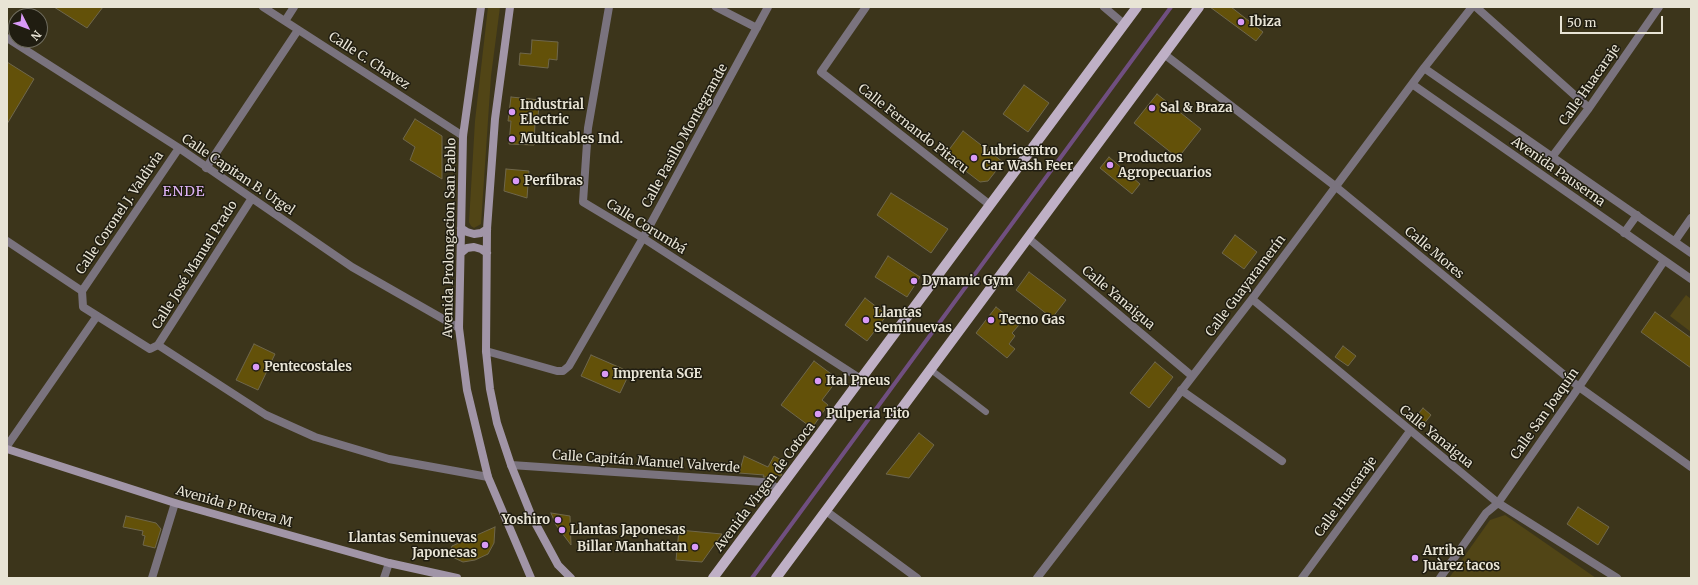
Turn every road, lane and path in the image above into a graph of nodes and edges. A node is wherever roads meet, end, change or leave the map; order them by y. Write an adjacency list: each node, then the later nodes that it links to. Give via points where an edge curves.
1 (263, 7): 15 (street, Calle C. Chavez)
2 (294, 7): 15 (street)
3 (480, 7): 24 (main road, Avenida Prolongacion San Pablo)
4 (510, 7): 34 (main road, via 495,119)
5 (610, 7): 36 (street, Calle Corumbá, via 588,128 583,202)
6 (716, 7): 17 (street)
7 (768, 7): 17 (street, Calle Pasillo Montegrande)
8 (866, 7): 30 (street, Calle Fernando Pitacu, via 821,72)
9 (1104, 7): 16 (street)
10 (1137, 7): 16 (main road, Avenida Virgen de Cotoca)
11 (1199, 7): 20 (main road)
12 (1472, 7): 21 (street, Calle Guayaramerín)
13 (1476, 7): 23 (street)
14 (1659, 7): 23 (street, Calle Huacaraje)
15 (284, 21): 18 (street, Calle C. Chavez)
16 (1124, 24): 30 (main road, Avenida Virgen de Cotoca)
17 (757, 28): 36 (street, Calle Pasillo Montegrande)
18 (298, 30): 24 (street, Calle C. Chavez); 27 (street)
19 (7, 38): 25 (street, Calle Capitan B. Urgel)
20 (1164, 54): 28 (street, Calle Mores); 37 (main road)
21 (1424, 68): 22 (street, Calle Guayaramerín); 26 (street, Avenida Pauserna)
22 (1412, 84): 28 (street, Calle Guayaramerín); 35 (street, Avenida Pauserna)
23 (1589, 108): 26 (street, Calle Huacaraje)
24 (463, 136): 33 (main road, Avenida Prolongacion San Pablo)
25 (179, 148): 27 (street, Calle Capitan B. Urgel); 45 (street, Calle Coronel J. Valdivia)
26 (1552, 157): 31 (street, Avenida Pauserna)
27 (206, 168): 29 (street, Calle Capitan B. Urgel)
28 (1335, 186): 46 (street, Calle Guayaramerín); 54 (street, Calle Mores)
29 (252, 198): 48 (street, Calle Capitan B. Urgel, via 352,267); 49 (street, Calle José Manuel Prado)
30 (990, 205): 53 (main road, Avenida Virgen de Cotoca)
31 (1637, 215): 35 (street); 39 (street, Avenida Pauserna)
32 (1691, 218): 39 (street)
33 (461, 228): 34 (main road, via 474,234); 40 (main road, Avenida Prolongacion San Pablo)
34 (487, 229): 41 (main road)
35 (1624, 233): 43 (street, Avenida Pauserna)
36 (643, 238): 50 (street, Calle Pasillo Montegrande, via 569,366 563,371); 53 (street, Calle Corumbá)
37 (1028, 238): 51 (main road); 52 (street, Calle Yanaigua)
38 (7, 241): 45 (street)
39 (1675, 241): 42 (street, Avenida Pauserna)
40 (461, 253): 41 (main road, via 467,248 474,247); 48 (main road, Avenida Prolongacion San Pablo)
41 (487, 253): 50 (main road)
42 (1691, 253)
43 (1664, 261): 44 (street, Avenida Pauserna); 54 (street, Calle San Joaquín)
44 (1691, 279)
45 (82, 291): 47 (street, via 83,307)
46 (1252, 299): 52 (street, Calle Guayaramerín); 57 (street, Calle Yanaigua)
47 (97, 316): 49 (street, via 150,349); 58 (street)
48 (459, 328): 62 (main road, Avenida Prolongacion San Pablo, via 467,390)
49 (158, 345): 62 (street, via 266,415 315,437 389,459)
50 (486, 351): 60 (main road, via 490,390)
51 (930, 370): 56 (lane); 66 (main road)
52 (1192, 376): 55 (street, Calle Guayaramerín)
53 (861, 379): 63 (main road, Avenida Virgen de Cotoca)
54 (1579, 387): 61 (street, Calle Mores); 65 (street, Calle San Joaquín)
55 (1181, 390): 59 (street); 76 (street, Calle Guayaramerín)
56 (986, 412)
57 (1410, 431): 65 (street, Calle Yanaigua); 77 (street, Calle Huacaraje)
58 (7, 448): 64 (main road, Avenida P Rivera M)
59 (1282, 461)
60 (511, 466): 63 (street, Calle Capitán Manuel Valverde, via 763,482); 72 (main road, via 532,517 558,565)
61 (1691, 467)
62 (488, 477): 71 (main road, Avenida Prolongacion San Pablo)
63 (779, 489): 73 (main road, Avenida Virgen de Cotoca)
64 (175, 503): 67 (main road, Avenida P Rivera M); 68 (street)
65 (1498, 503): 78 (street, Calle San Joaquín, via 1486,513); 79 (street, Calle Yanaigua)
66 (826, 511): 74 (main road); 75 (street)
67 (388, 563): 69 (street); 70 (main road, Avenida P Rivera M)
68 (152, 578)
69 (384, 578)
70 (457, 578)
71 (531, 578)
72 (571, 578)
73 (714, 578)
74 (776, 578)
75 (917, 578)
76 (1037, 578)
77 (1302, 578)
78 (1440, 578)
79 (1616, 578)

